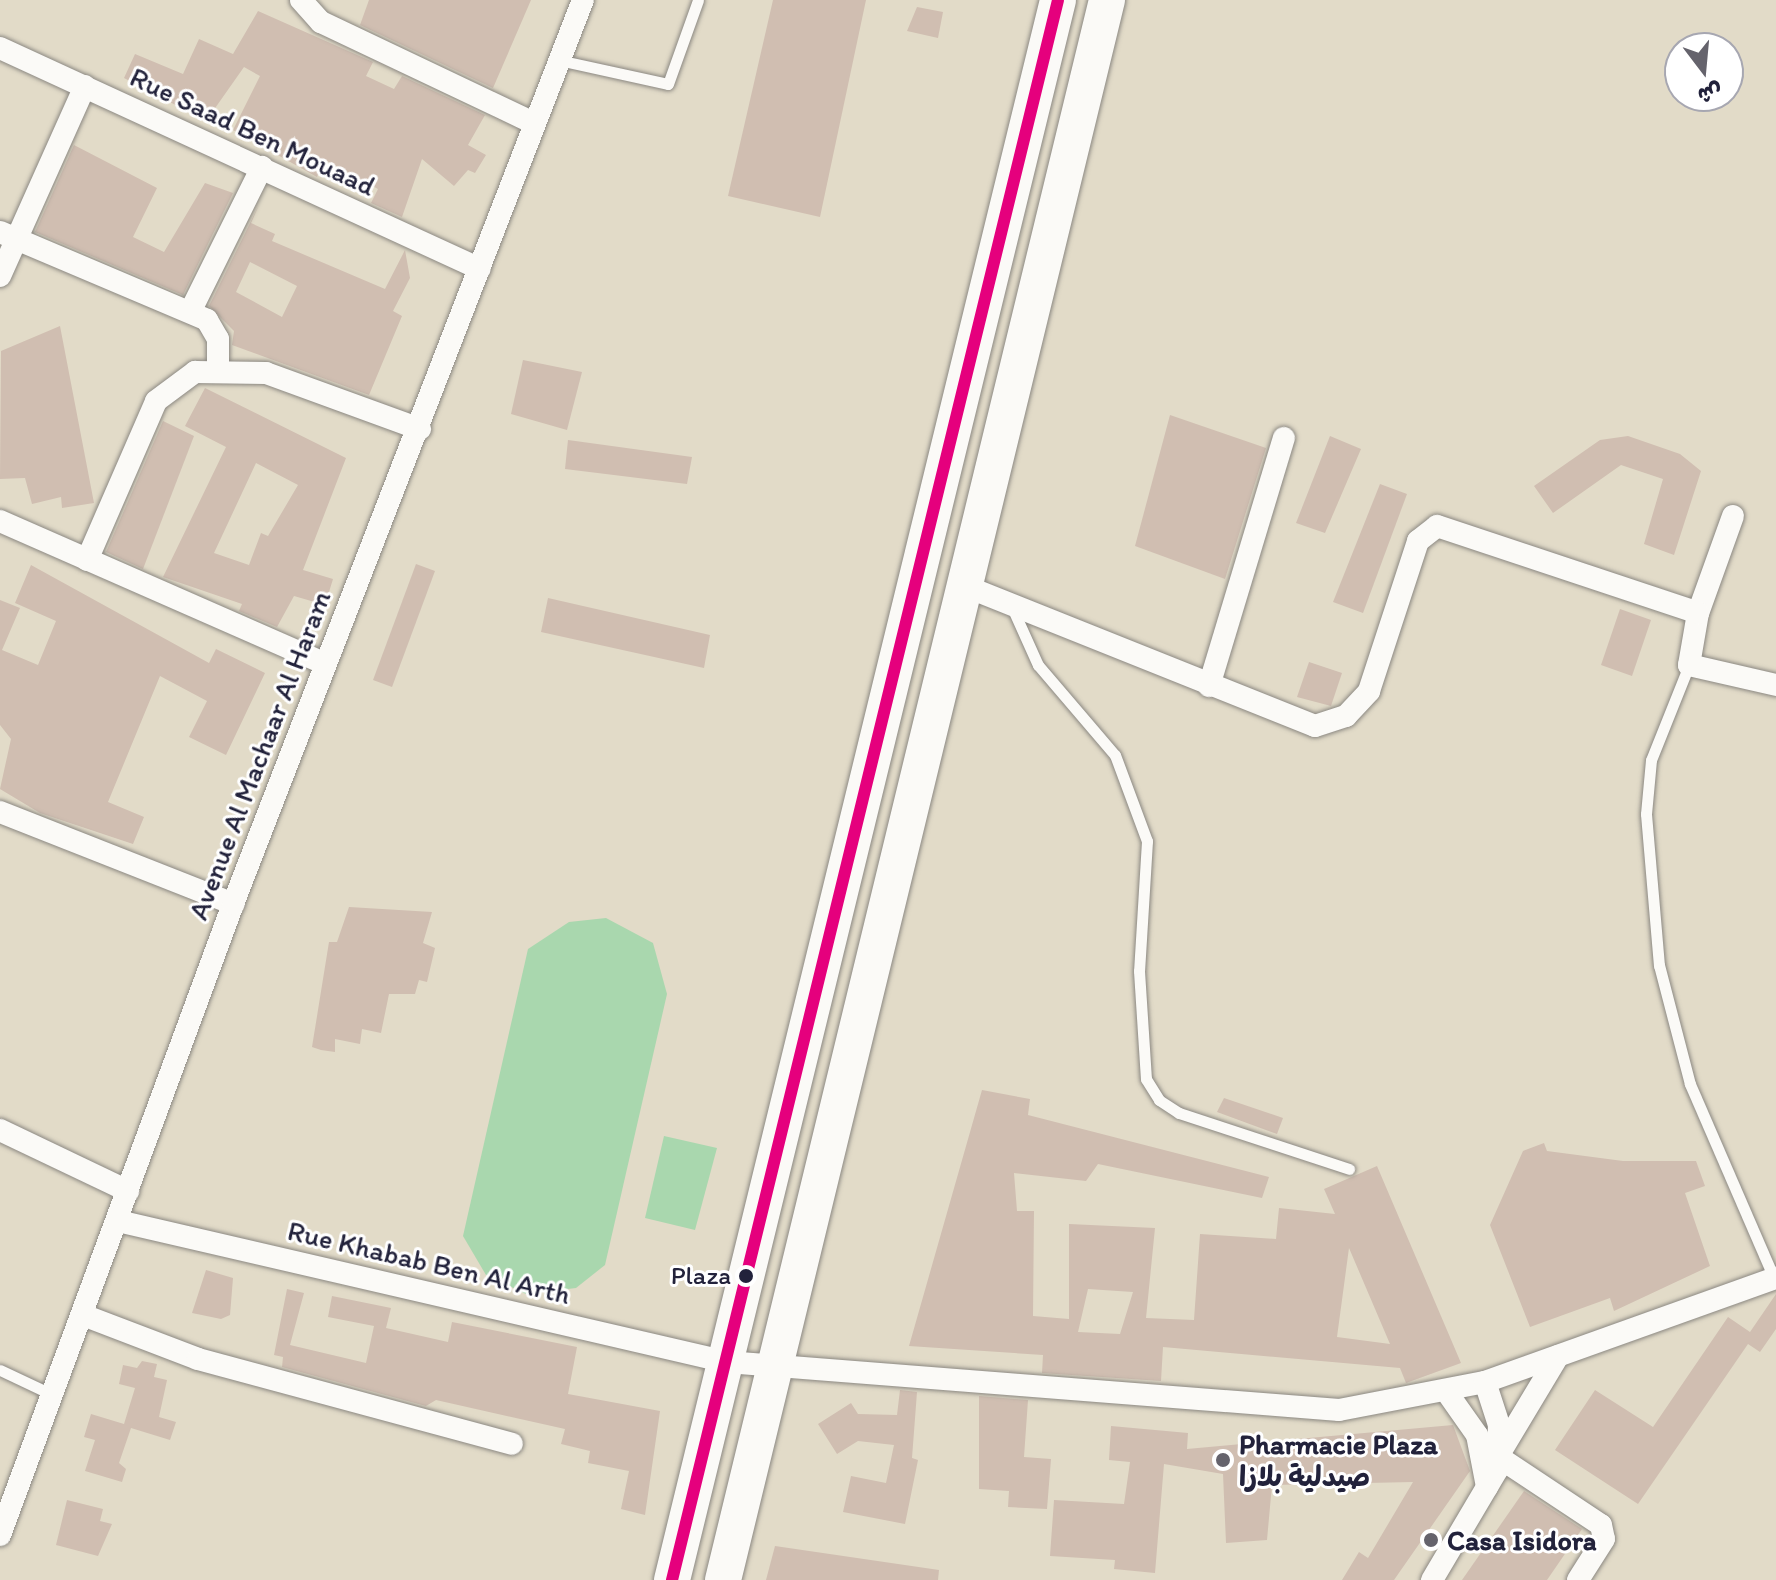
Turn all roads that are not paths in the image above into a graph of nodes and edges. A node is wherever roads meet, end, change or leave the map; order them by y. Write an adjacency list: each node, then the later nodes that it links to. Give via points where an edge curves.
1 (301, 0): 9 (street, via 321,22)
2 (583, 0): 7 (street, Avenue Al Machaar Al Haram)
3 (698, 0): 7 (lane, via 668,84)
4 (1058, 0): 37 (main road)
5 (1107, 0): 21 (main road)
6 (0, 48): 8 (street, Rue Saad Ben Mouaad)
7 (563, 61): 9 (street, Avenue Al Machaar Al Haram)
8 (85, 86): 10 (street, Rue Saad Ben Mouaad); 11 (street)
9 (532, 122): 12 (street, Avenue Al Machaar Al Haram)
10 (262, 167): 12 (street, Rue Saad Ben Mouaad); 14 (street)
11 (9, 237): 13 (street); 14 (street)
12 (480, 269): 16 (street, Avenue Al Machaar Al Haram)
13 (0, 276)
14 (190, 312): 15 (street, via 215,330)
15 (218, 367): 16 (street, via 266,373); 20 (street, via 172,384 156,401)
16 (420, 429): 24 (street, Avenue Al Machaar Al Haram)
17 (1284, 438): 27 (street)
18 (1733, 516): 23 (street)
19 (0, 521): 20 (street)
20 (87, 560): 24 (street)
21 (965, 586): 22 (street); 38 (main road)
22 (1011, 605): 27 (street); 31 (lane, via 1038,665 1115,755 1147,841 1139,971 1146,1079 1159,1100 1179,1113)
23 (1698, 613): 25 (street); 27 (street, via 1437,526 1418,541 1369,691 1346,716 1296,722)
24 (325, 664): 29 (street, Avenue Al Machaar Al Haram)
25 (1689, 665): 26 (street); 34 (lane, via 1650,774 1646,814 1659,965 1690,1084)
26 (1776, 685)
27 (1209, 686)
28 (0, 812): 29 (street)
29 (233, 904): 32 (street, Avenue Al Machaar Al Haram)
30 (0, 1130): 32 (street)
31 (1349, 1169)
32 (128, 1191): 33 (street, Avenue Al Machaar Al Haram)
33 (118, 1221): 35 (street, Avenue Al Machaar Al Haram); 37 (street, Rue Khabab Ben Al Arth)
34 (1775, 1278): 36 (street, Rue Khabab Ben Al Arth)
35 (83, 1315): 42 (street, Avenue Al Machaar Al Haram); 43 (street, via 198,1359)
36 (1558, 1356): 40 (street, Rue Khabab Ben Al Arth); 44 (street)
37 (727, 1362): 38 (street, Rue Khabab Ben Al Arth); 47 (main road)
38 (775, 1362): 41 (street, Rue Khabab Ben Al Arth, via 1339,1410); 48 (main road)
39 (0, 1370): 42 (lane)
40 (1485, 1382): 41 (street, Rue Khabab Ben Al Arth); 44 (street)
41 (1446, 1391): 45 (street, via 1477,1435)
42 (53, 1395): 46 (street, Avenue Al Machaar Al Haram)
43 (512, 1444)
44 (1500, 1454): 45 (street); 50 (street, via 1601,1525 1604,1539)
45 (1487, 1487): 49 (street)
46 (0, 1535)
47 (672, 1580)
48 (723, 1580)
49 (1432, 1580)
50 (1578, 1580)

